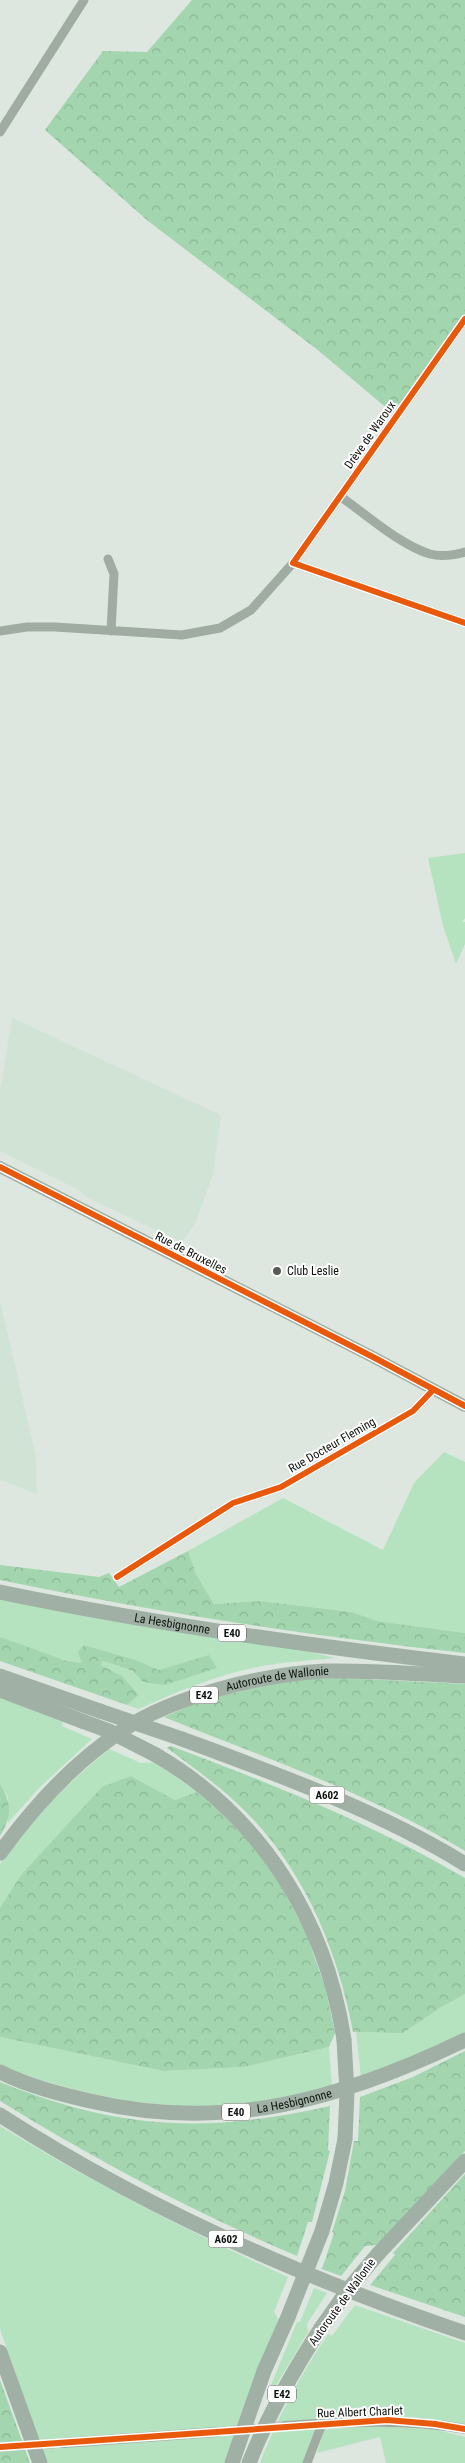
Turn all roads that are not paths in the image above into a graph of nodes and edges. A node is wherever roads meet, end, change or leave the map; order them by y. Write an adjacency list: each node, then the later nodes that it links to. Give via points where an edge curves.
1 (84, 0): 2 (street)
2 (0, 132)
3 (465, 319): 4 (street, Drève de Waroux)
4 (341, 497): 5 (street, via 414,548 432,554); 7 (street, Drève de Waroux)
5 (465, 552)
6 (108, 559): 10 (street, via 114,574)
7 (293, 563): 8 (street); 10 (street, Drève de Waroux, via 251,610 220,628 182,636)
8 (465, 623)
9 (0, 631): 10 (street, Drève de Waroux, via 27,627)
10 (111, 631)
11 (0, 1168): 12 (main road, Rue de Bruxelles)
12 (433, 1390): 13 (main road, Rue de Bruxelles); 14 (street, Rue Docteur Fleming, via 414,1411 281,1487 233,1502)
13 (465, 1406)
14 (117, 1577)
15 (0, 1592): 16 (highway, La Hesbignonne / E40, via 178,1625)
16 (465, 1664)
17 (0, 1676): 21 (highway, A602, bridge, via 182,1739 314,1790 381,1818)
18 (465, 1676): 20 (highway, Autoroute de Wallonie / E42, via 325,1672 278,1676 247,1682 173,1706 123,1729 79,1764 34,1810)
19 (0, 1690): 34 (highway, bridge, via 109,1731 182,1770 225,1807 259,1843 302,1906 321,1947 340,2013 344,2040 345,2139 322,2231 264,2371)
20 (0, 1853)
21 (465, 1864)
22 (465, 2040): 23 (highway, La Hesbignonne / E40, via 421,2061 332,2094 282,2106 223,2113 168,2113 114,2107 63,2095)
23 (0, 2072)
24 (0, 2115): 26 (highway, A602, via 80,2163 226,2239 334,2286)
25 (465, 2161): 35 (highway, Autoroute de Wallonie / E42, bridge, via 378,2254 321,2328 294,2371)
26 (465, 2333)
27 (0, 2352): 33 (highway)
28 (322, 2424): 29 (street, Rue Albert Charlet); 30 (street, Rue Albert Charlet, via 387,2420); 36 (street)
29 (285, 2426)
30 (465, 2429)
31 (216, 2432): 32 (street)
32 (63, 2443)
33 (40, 2463)
34 (232, 2463)
35 (249, 2463)
36 (307, 2463)

